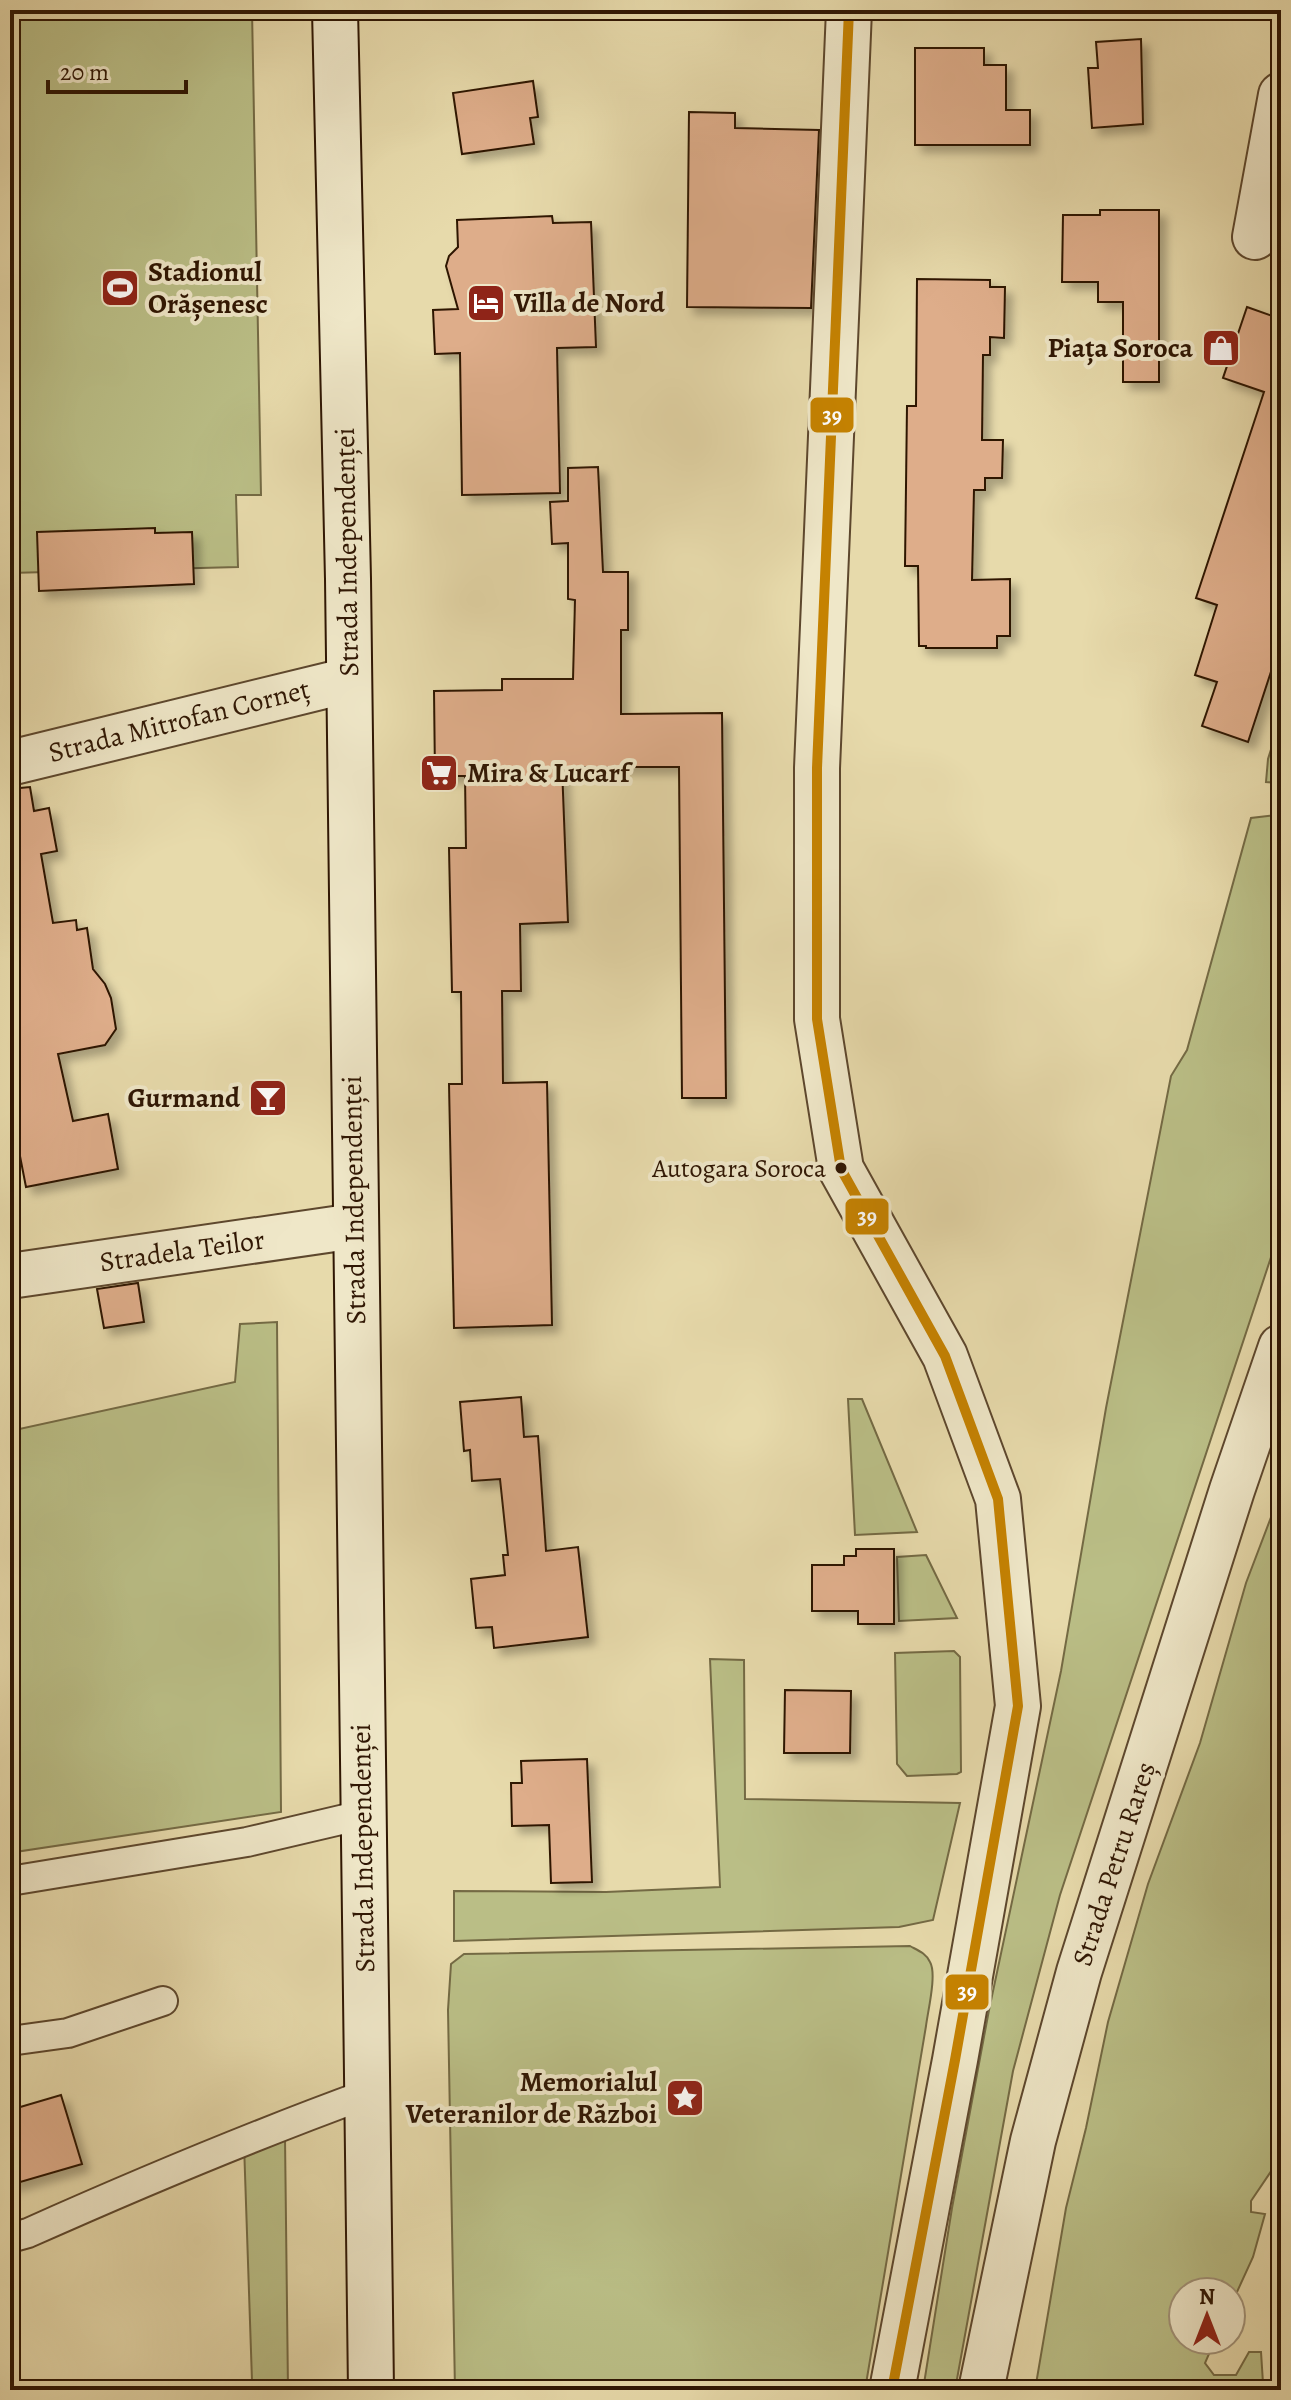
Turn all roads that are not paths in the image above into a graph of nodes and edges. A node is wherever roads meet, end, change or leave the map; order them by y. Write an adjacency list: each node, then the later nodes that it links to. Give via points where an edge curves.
1 (335, 10): 5 (street, Strada Independenței)
2 (849, 10): 17 (street, via 817,768 817,1019 841,1169 945,1356 998,1499 1018,1706)
3 (1281, 95): 4 (street)
4 (1255, 237)
5 (349, 680): 6 (street, Strada Mitrofan Corneț); 7 (street, Strada Independenței)
6 (10, 763)
7 (355, 1226): 8 (street, Stradela Teilor); 10 (street, Strada Independenței)
8 (10, 1276)
9 (1281, 1347): 18 (street, Strada Petru Rareș, via 1079,1972 1033,2141)
10 (362, 1815): 11 (lane, via 247,1842); 14 (street, Strada Independenței)
11 (10, 1881)
12 (163, 2001): 13 (lane, via 68,2033)
13 (10, 2041)
14 (367, 2094): 15 (lane); 16 (street, Strada Independenței)
15 (10, 2238)
16 (371, 2390)
17 (892, 2390)
18 (981, 2390)

